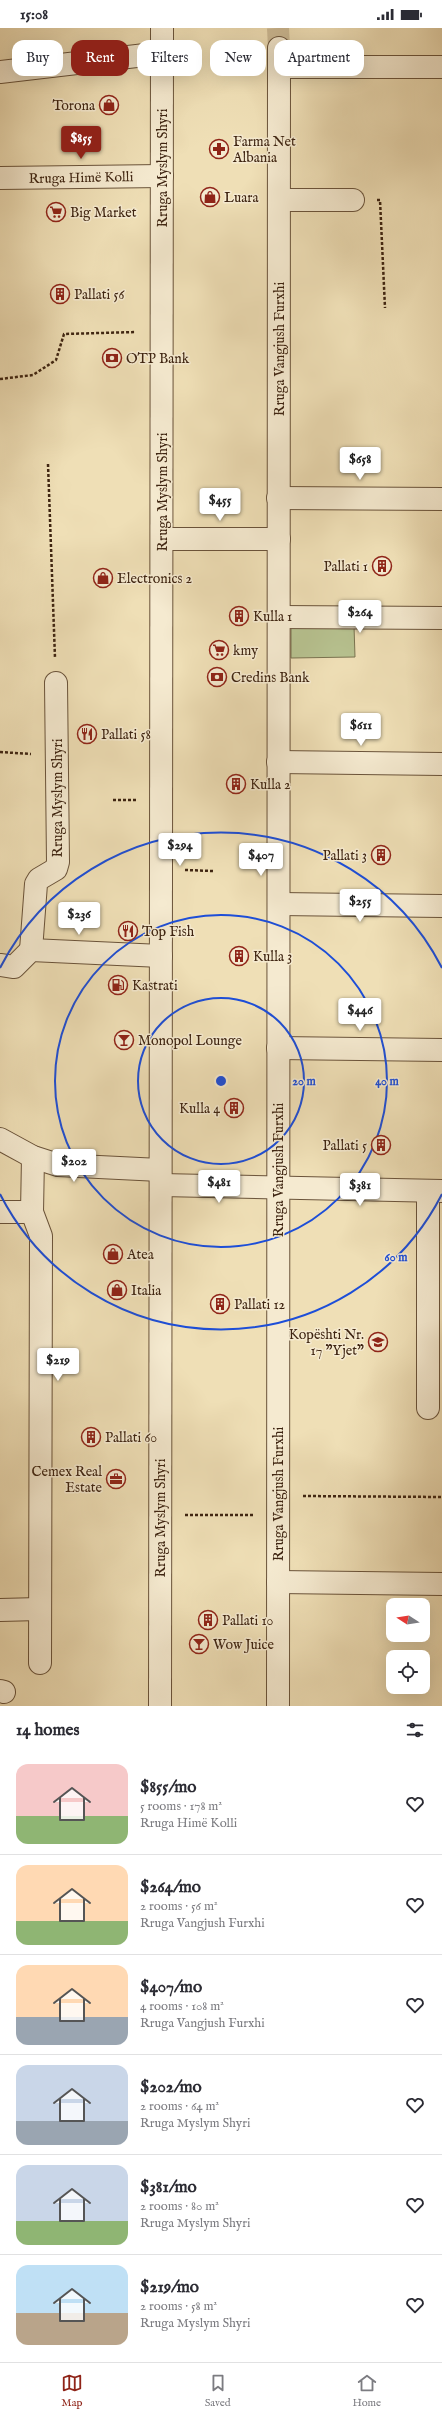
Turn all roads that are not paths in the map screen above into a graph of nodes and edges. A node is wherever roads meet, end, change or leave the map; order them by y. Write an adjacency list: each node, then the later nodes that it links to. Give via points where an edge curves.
1 (162, 28): 2 (street, Rruga Myslym Shyri)
2 (162, 40)
3 (137, 56): 5 (street)
4 (442, 67): 9 (street, Rruga Vangjush Furxhi, via 279,58)
5 (0, 72)
6 (162, 76): 7 (street, Rruga Myslym Shyri)
7 (162, 176): 8 (street, Rruga Himë Kolli); 13 (street, Rruga Myslym Shyri)
8 (0, 178)
9 (279, 200): 10 (street); 11 (street, Rruga Vangjush Furxhi)
10 (353, 200)
11 (278, 498): 12 (street); 14 (street, Rruga Vangjush Furxhi)
12 (442, 499)
13 (162, 539): 14 (street); 23 (street, Rruga Myslym Shyri)
14 (279, 539): 15 (street, Rruga Vangjush Furxhi)
15 (279, 617): 16 (street); 18 (street, Rruga Vangjush Furxhi)
16 (442, 618)
17 (56, 683): 22 (street, Rruga Myslym Shyri, via 58,862 51,874 39,879 34,890)
18 (278, 762): 19 (street); 20 (street, Rruga Vangjush Furxhi)
19 (442, 764)
20 (279, 904): 21 (street); 25 (street, Rruga Vangjush Furxhi)
21 (442, 906)
22 (31, 950): 23 (street); 24 (street, via 14,968)
23 (161, 956): 29 (street, Rruga Myslym Shyri)
24 (0, 965)
25 (278, 1048): 26 (street); 30 (street, Rruga Vangjush Furxhi)
26 (442, 1050)
27 (0, 1139): 28 (street)
28 (33, 1156): 29 (street, via 58,1165); 33 (street)
29 (160, 1178): 30 (street); 40 (street, Rruga Myslym Shyri)
30 (278, 1189): 31 (street); 35 (street, Rruga Vangjush Furxhi)
31 (435, 1191): 34 (street)
32 (0, 1212): 33 (street)
33 (32, 1212): 37 (street, via 41,1236)
34 (428, 1408)
35 (278, 1582): 36 (street); 41 (street, Rruga Vangjush Furxhi)
36 (442, 1584)
37 (39, 1609): 38 (street); 39 (street)
38 (0, 1610)
39 (40, 1663)
40 (160, 1706)
41 (278, 1706)

